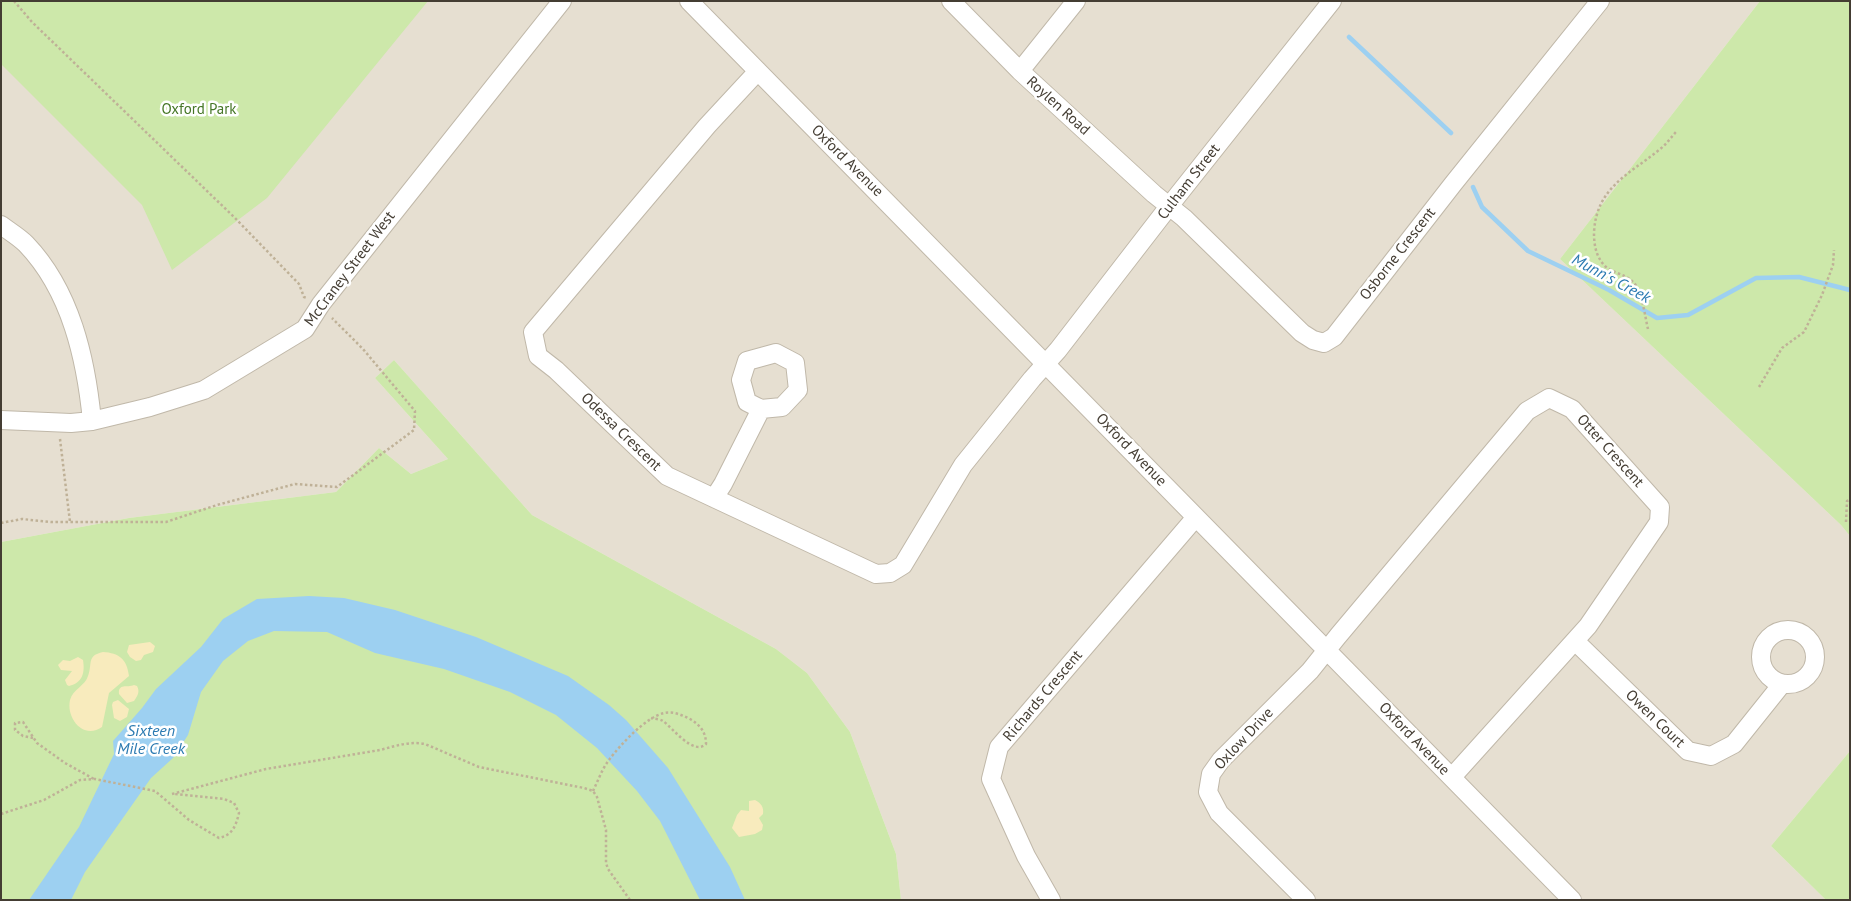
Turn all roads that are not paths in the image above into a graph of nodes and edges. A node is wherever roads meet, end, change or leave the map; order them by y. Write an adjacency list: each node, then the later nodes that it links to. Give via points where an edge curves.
1 (562, 1): 14 (street, McCraney Street West, via 321,304 306,329 204,390)
2 (688, 1): 7 (street, Oxford Avenue)
3 (951, 1): 8 (street, Roylen Road)
4 (1076, 1): 8 (street)
5 (1332, 1): 9 (street, Culham Street)
6 (1600, 1): 9 (street, Osborne Crescent, via 1334,337 1324,343 1302,333)
7 (758, 71): 11 (street, Oxford Avenue); 15 (street, Odessa Crescent, via 707,126 533,332 538,356 667,476)
8 (1020, 71): 9 (street, Roylen Road)
9 (1170, 205): 11 (street, Culham Street)
10 (1, 225): 14 (street, via 25,244 55,282 74,328 87,373)
11 (1046, 364): 15 (street, Odessa Crescent, via 963,464 903,565 890,573 876,574); 16 (street, Oxford Avenue)
12 (761, 409): 15 (street)
13 (1, 420): 14 (street, McCraney Street West)
14 (92, 421)
15 (714, 498)
16 (1196, 517): 18 (street, Oxford Avenue); 22 (street, Richards Crescent, via 999,747 991,779 1026,856)
17 (1575, 641): 18 (street, Otter Crescent, via 1659,522 1660,507 1572,409 1549,398 1527,411); 19 (street, Owen Court, via 1688,751 1711,756 1734,744); 20 (street, Otter Crescent)
18 (1328, 651): 20 (street, Oxford Avenue); 23 (street, Oxlow Drive, via 1221,760 1211,774 1208,792 1219,813)
19 (1782, 684)
20 (1452, 777): 21 (street, Oxford Avenue)
21 (1569, 899)
22 (1051, 900)
23 (1306, 900)

